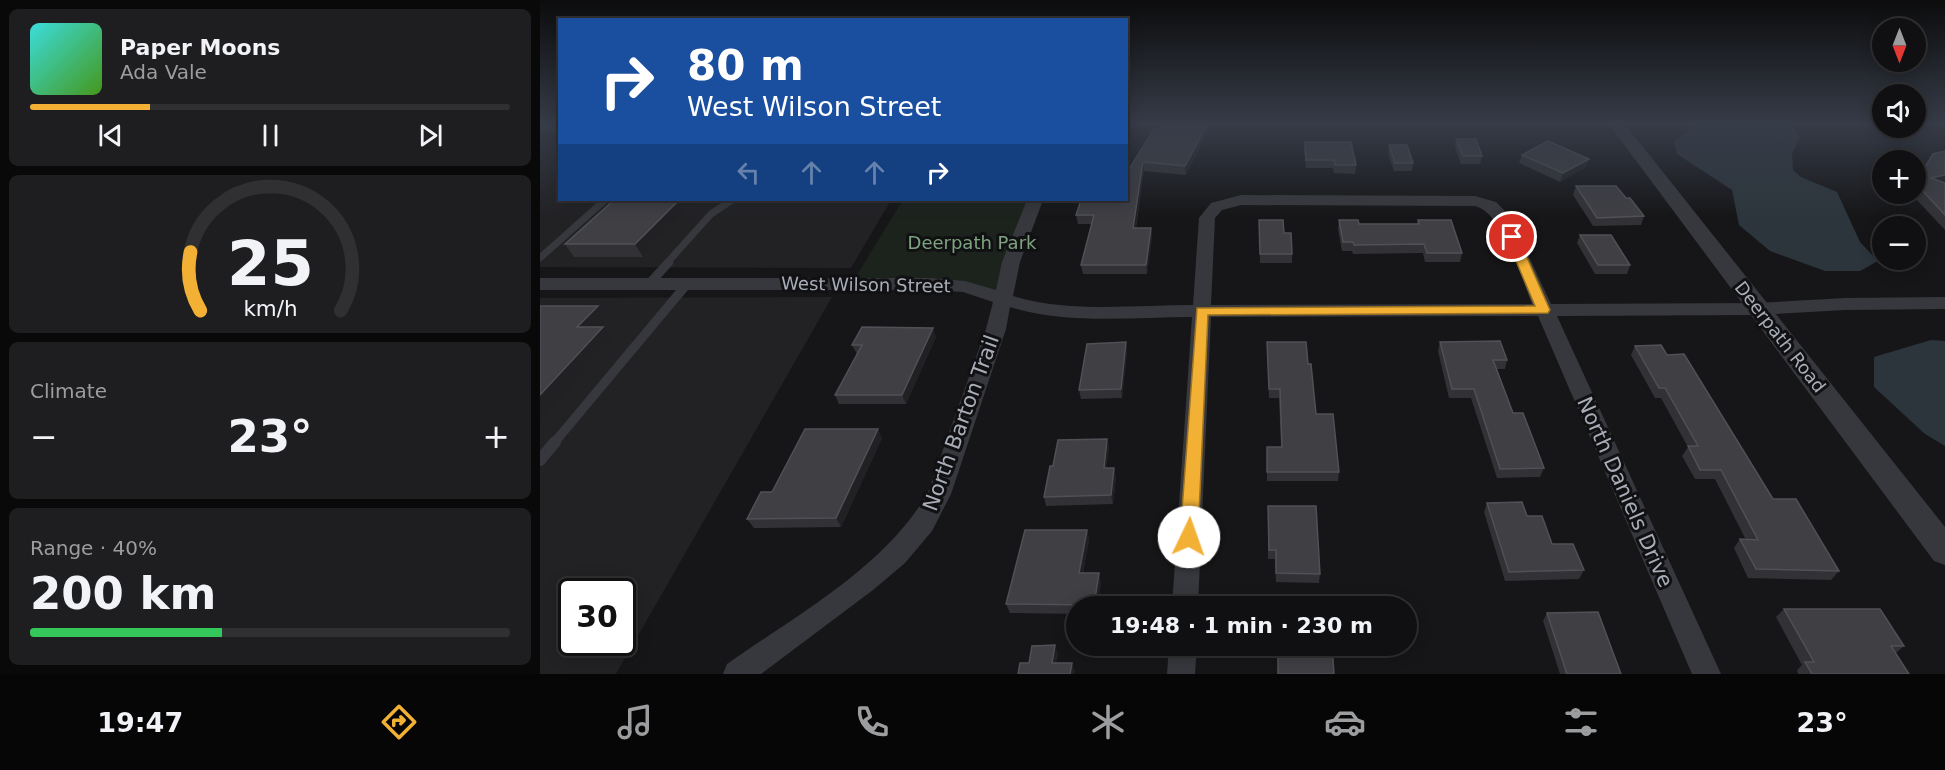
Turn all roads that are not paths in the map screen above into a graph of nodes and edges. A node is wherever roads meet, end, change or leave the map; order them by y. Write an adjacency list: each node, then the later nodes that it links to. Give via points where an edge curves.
1 (1640, 154): 11 (street, Deerpath Road)
2 (604, 201): 5 (lane)
3 (730, 201): 7 (lane, via 711,214)
4 (1035, 201): 9 (street, North Barton Trail, via 1011,262)
5 (540, 258)
6 (540, 284): 7 (street, West Wilson Street)
7 (649, 284): 8 (street, West Wilson Street)
8 (687, 284): 9 (street, West Wilson Street, via 929,284 965,286); 14 (lane)
9 (1003, 298): 12 (street, West Wilson Street, via 1033,308); 18 (street, North Barton Trail, via 939,494 922,524 896,555 864,582)
10 (1945, 303): 11 (street, West Wilson Street)
11 (1758, 309): 13 (street, West Wilson Street); 15 (street, Deerpath Road)
12 (1202, 310): 13 (street, West Wilson Street); 13 (street, North Daniels Drive, via 1207,218 1217,205 1241,200 1461,199 1490,205 1504,219); 16 (street)
13 (1544, 310): 20 (street, North Daniels Drive)
14 (540, 460)
15 (1945, 550)
16 (1186, 596)
17 (1182, 656): 19 (street)
18 (737, 674)
19 (1181, 674)
20 (1707, 674)

